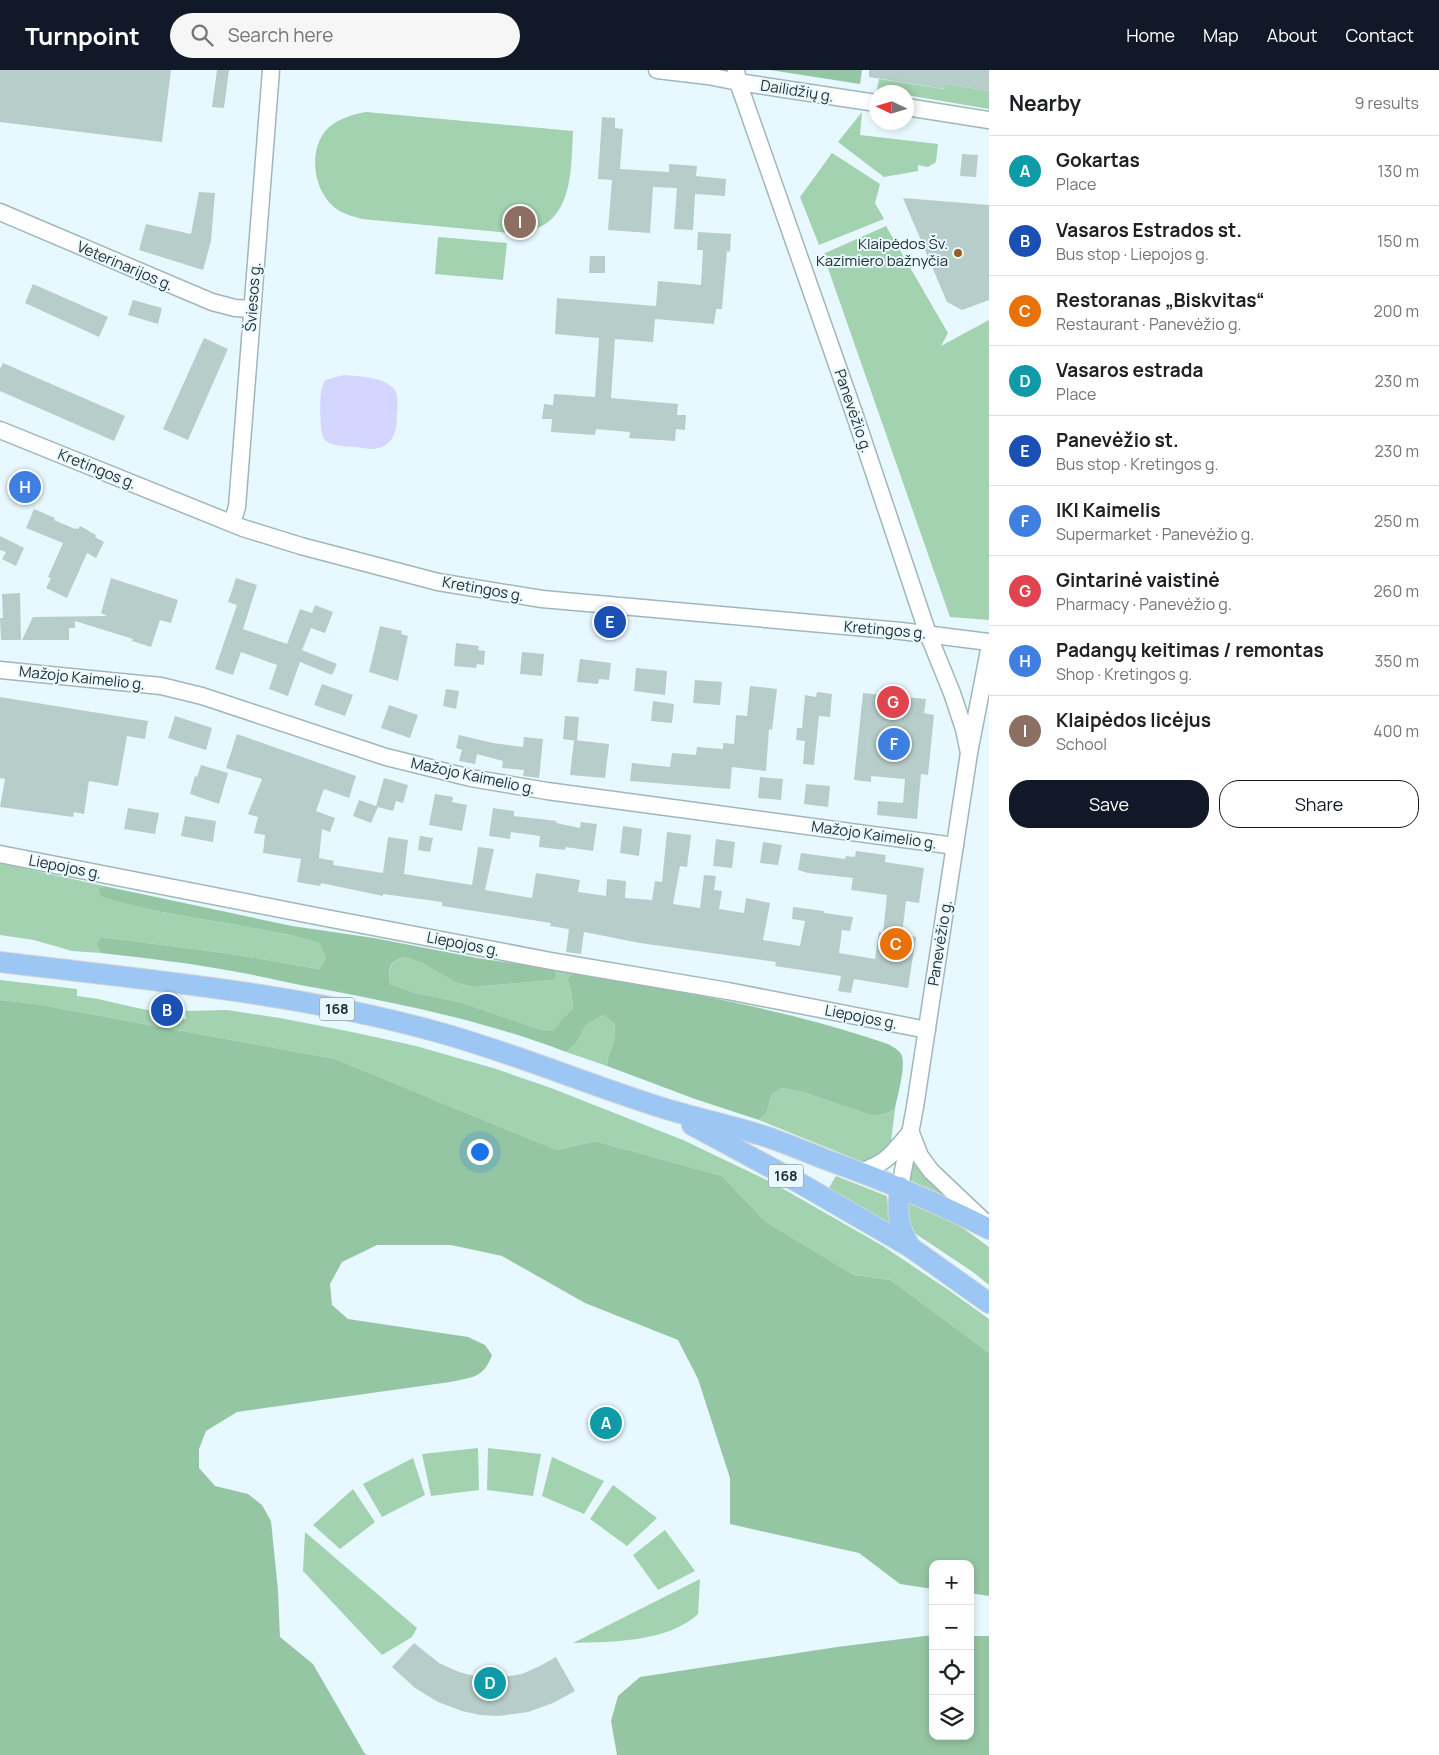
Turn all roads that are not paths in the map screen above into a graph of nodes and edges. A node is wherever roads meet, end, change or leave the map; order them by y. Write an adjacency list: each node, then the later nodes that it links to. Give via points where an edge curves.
1 (270, 70): 8 (street, Šviesos g.)
2 (658, 70): 3 (street, Dailidžių g.)
3 (737, 76): 4 (street, Dailidžių g.); 11 (street, Panevėžio g.)
4 (869, 102)
5 (914, 108): 6 (street)
6 (989, 120)
7 (0, 212): 8 (street, Veterinarijos g., via 212,302)
8 (252, 309): 10 (street, Šviesos g., via 238,507)
9 (0, 430): 10 (street, Kretingos g.)
10 (232, 523): 11 (street, Kretingos g., via 390,570 512,595)
11 (928, 634): 12 (street, Kretingos g.); 15 (street, Panevėžio g., via 952,693)
12 (989, 642)
13 (989, 650): 15 (street, Panevėžio g.)
14 (0, 670): 16 (street, Mažojo Kaimelio g., via 161,686 202,696 386,757 471,778)
15 (969, 753): 16 (street, Panevėžio g.)
16 (955, 846): 19 (street, Panevėžio g.)
17 (0, 854): 19 (street, Liepojos g., via 321,918)
18 (0, 962): 20 (main road, 168, via 214,988 354,1012 433,1030 510,1054)
19 (927, 1030): 21 (street, Panevėžio g.)
20 (662, 1108): 22 (main road, 168, via 765,1136); 24 (main road, 168)
21 (911, 1132): 23 (street, via 889,1159); 25 (street, Panevėžio g.); 26 (street, Panevėžio g., via 920,1156 931,1171)
22 (817, 1156): 23 (main road, 168); 24 (main road)
23 (860, 1172): 25 (main road, 168)
24 (803, 1185): 27 (main road, 168)
25 (900, 1187): 26 (main road, 168); 27 (main road, via 898,1212 901,1232)
26 (989, 1227)
27 (910, 1247): 28 (main road, 168)
28 (989, 1304)

